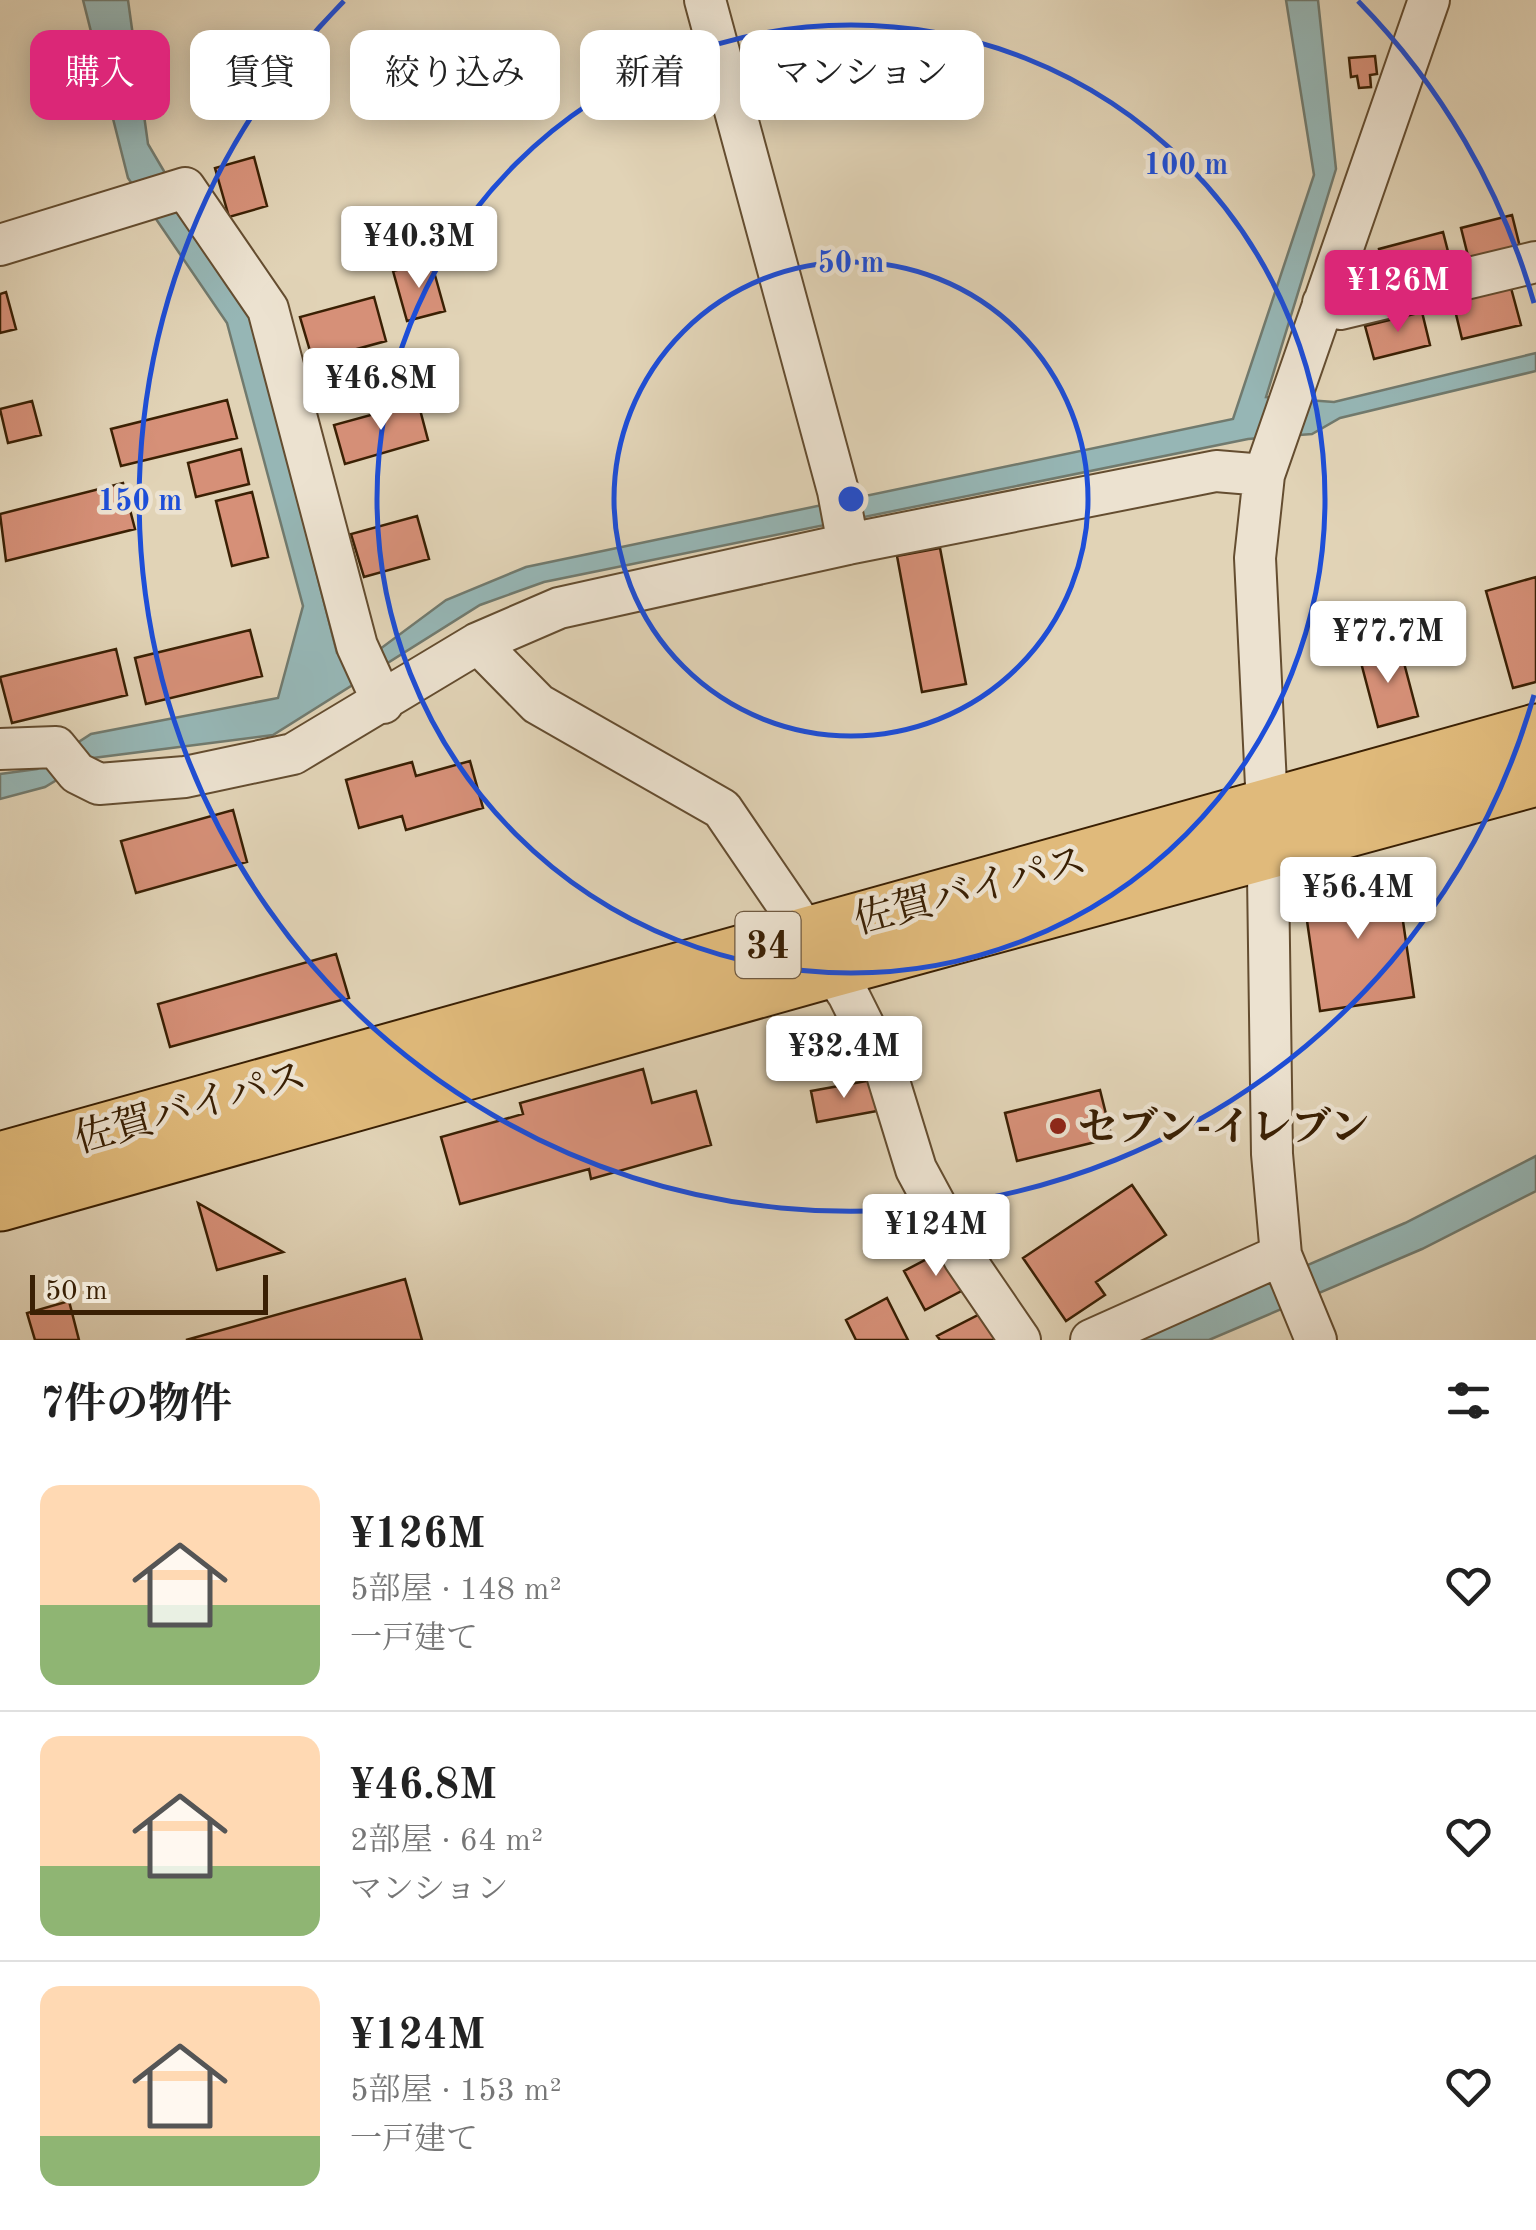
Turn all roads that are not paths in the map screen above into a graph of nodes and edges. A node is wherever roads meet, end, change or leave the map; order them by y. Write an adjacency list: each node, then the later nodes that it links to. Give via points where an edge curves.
1 (705, 0): 7 (street)
2 (1428, 0): 5 (street)
3 (0, 246): 9 (street, via 185,188 268,309)
4 (1536, 262): 5 (street, via 1340,309)
5 (1324, 303): 6 (street)
6 (1269, 460): 7 (street); 13 (street, via 1255,558)
7 (843, 521): 8 (street, via 559,608)
8 (478, 642): 9 (street); 14 (street, via 538,704 722,808)
9 (371, 677): 11 (street, via 293,754 186,777 99,784 66,760)
10 (1536, 732): 13 (highway, 佐賀バイパス / 34)
11 (0, 749)
12 (1536, 778): 13 (highway, 佐賀バイパス / 34)
13 (1268, 828): 14 (highway, 佐賀バイパス / 34); 17 (street, via 1272,1154)
14 (816, 952): 15 (highway, 佐賀バイパス / 34); 16 (highway, 佐賀バイパス / 34); 19 (street, via 848,994 885,1068 916,1169 964,1258)
15 (0, 1160)
16 (0, 1203)
17 (1281, 1255): 18 (street); 20 (street)
18 (1310, 1326)
19 (1020, 1340)
20 (1090, 1340)

